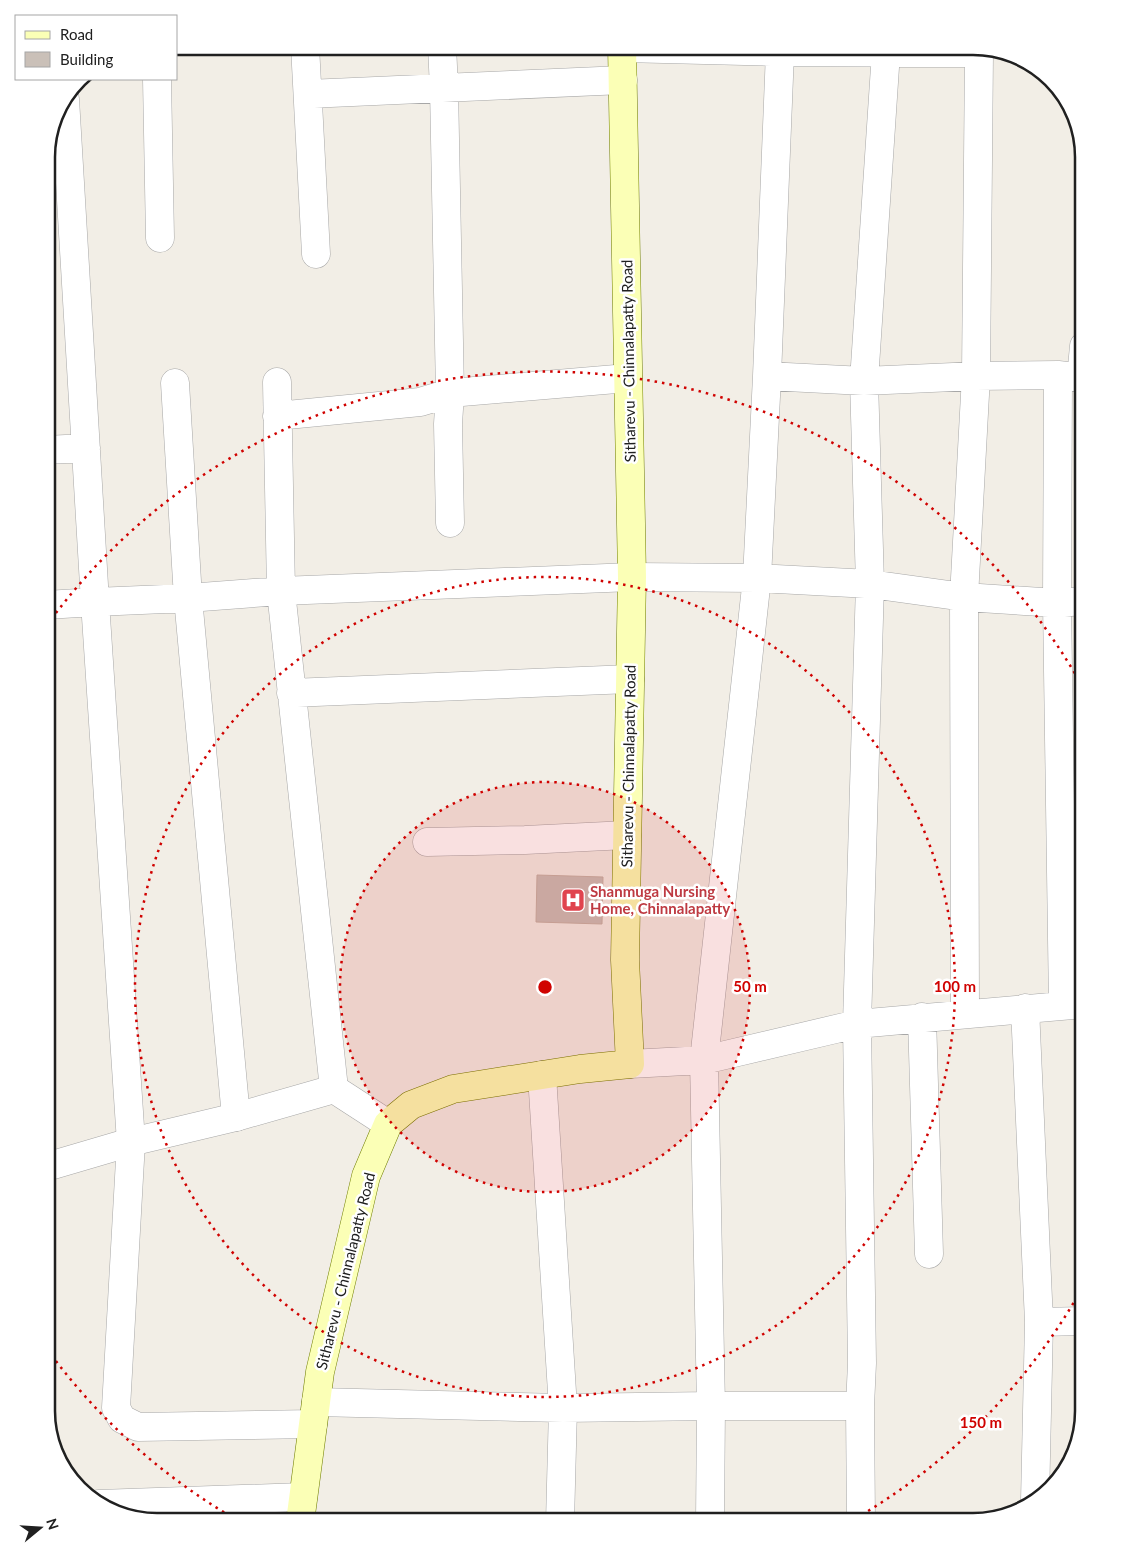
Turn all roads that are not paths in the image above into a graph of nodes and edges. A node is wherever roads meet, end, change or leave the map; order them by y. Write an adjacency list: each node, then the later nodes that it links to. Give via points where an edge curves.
1 (306, 55): 10 (street)
2 (442, 55): 9 (street)
3 (622, 55): 8 (main road, Sitharevu - Chinnalapatty Road)
4 (780, 55): 14 (street)
5 (886, 55): 18 (street)
6 (979, 55): 15 (street)
7 (157, 80): 12 (street)
8 (623, 80): 9 (street); 17 (main road, Sitharevu - Chinnalapatty Road)
9 (444, 88): 10 (street); 21 (street)
10 (308, 94): 13 (street)
11 (66, 112): 23 (street)
12 (160, 238)
13 (316, 254)
14 (766, 376): 18 (street); 27 (street)
15 (976, 376): 16 (street); 18 (street); 30 (street)
16 (1074, 377): 34 (street)
17 (628, 378): 21 (street); 26 (main road, Sitharevu - Chinnalapatty Road)
18 (864, 381): 28 (street)
19 (276, 382): 22 (street)
20 (175, 383): 31 (street)
21 (450, 393): 22 (street, via 420,402); 25 (street)
22 (278, 416): 29 (street)
23 (86, 448): 24 (street); 33 (street)
24 (55, 450)
25 (450, 523)
26 (632, 577): 27 (street); 29 (street); 36 (main road, Sitharevu - Chinnalapatty Road)
27 (757, 578): 28 (street); 45 (street)
28 (870, 584): 30 (street); 44 (street)
29 (280, 591): 31 (street); 37 (street)
30 (964, 597): 34 (street); 42 (street)
31 (188, 598): 33 (street); 49 (street)
32 (1075, 601): 34 (street)
33 (95, 602): 35 (street); 51 (street)
34 (1057, 602): 40 (street)
35 (55, 604)
36 (630, 679): 37 (street); 38 (main road, Sitharevu - Chinnalapatty Road)
37 (291, 693): 48 (street)
38 (627, 835): 39 (street); 46 (main road, Sitharevu - Chinnalapatty Road, via 625,960)
39 (427, 842)
40 (1073, 1004): 41 (street)
41 (1025, 1008): 42 (street); 55 (street)
42 (966, 1013): 43 (street)
43 (922, 1017): 44 (street); 53 (street)
44 (857, 1024): 45 (street); 57 (street)
45 (704, 1060): 46 (street); 56 (street)
46 (630, 1064): 47 (main road, Sitharevu - Chinnalapatty Road)
47 (542, 1075): 50 (main road, Sitharevu - Chinnalapatty Road, via 453,1089 411,1105); 58 (street)
48 (334, 1089): 49 (street); 50 (street)
49 (236, 1117): 51 (street)
50 (388, 1124): 59 (main road, Sitharevu - Chinnalapatty Road, via 366,1176 320,1372)
51 (131, 1142): 52 (street); 59 (street, via 116,1408 122,1419 138,1427)
52 (55, 1164)
53 (929, 1254)
54 (1075, 1321): 55 (street)
55 (1039, 1322): 60 (street)
56 (711, 1406): 57 (street); 58 (street); 64 (street)
57 (860, 1406): 65 (street)
58 (563, 1408): 59 (street); 63 (street)
59 (314, 1413): 62 (main road, Sitharevu - Chinnalapatty Road)
60 (1035, 1492)
61 (117, 1505): 62 (street)
62 (301, 1510)
63 (560, 1513)
64 (710, 1513)
65 (861, 1513)

